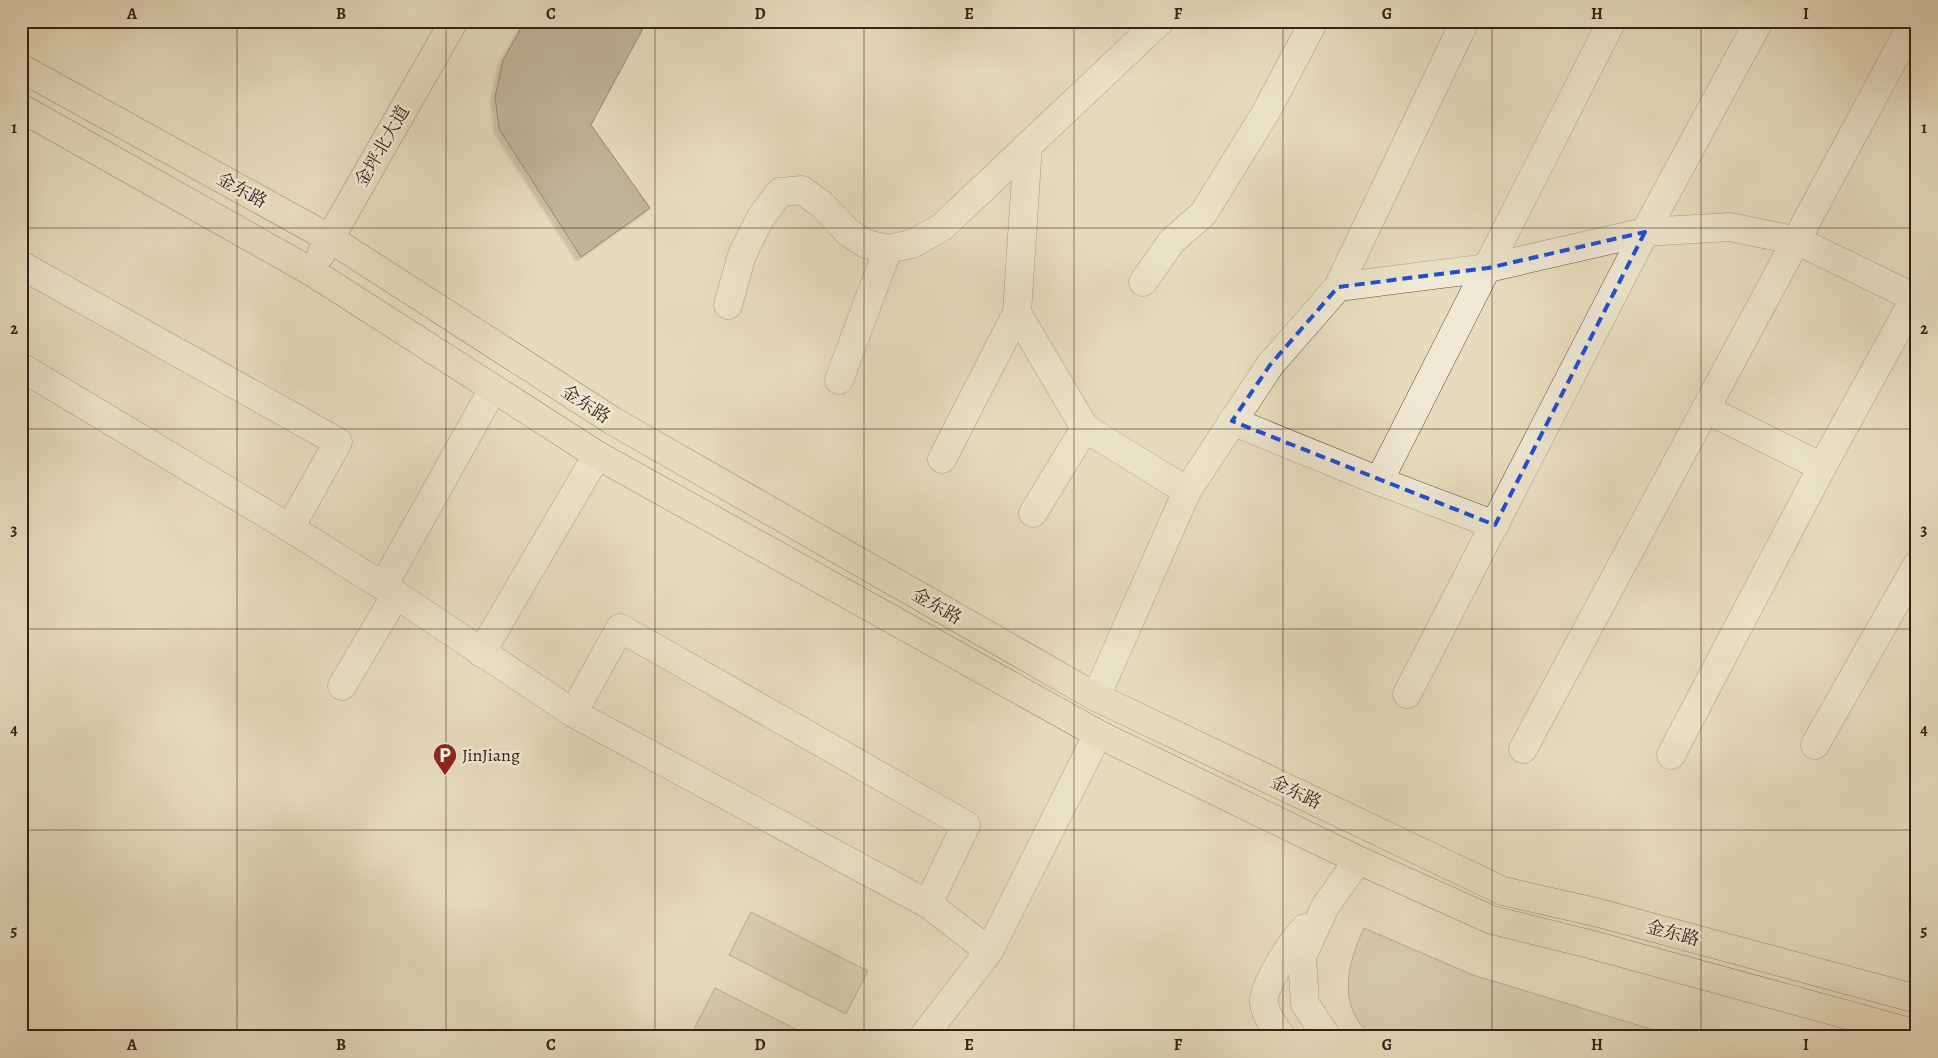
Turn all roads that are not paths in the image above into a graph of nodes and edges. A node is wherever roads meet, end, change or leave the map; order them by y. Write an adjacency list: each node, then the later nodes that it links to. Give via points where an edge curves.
1 (454, 21): 12 (main road, 金坪北大道)
2 (1160, 21): 10 (street)
3 (1314, 21): 18 (street, via 1266,112 1203,214 1172,241)
4 (1465, 21): 19 (street)
5 (1612, 21): 16 (street)
6 (1759, 21): 11 (street)
7 (1914, 21): 13 (street)
8 (21, 68): 12 (main road, 金东路)
9 (21, 108): 17 (main road, 金东路)
10 (1028, 145): 14 (street, via 942,227 912,244); 22 (street)
11 (1645, 232): 13 (street, via 1730,227); 16 (street); 35 (street)
12 (329, 238): 17 (main road, 金坪北大道); 42 (main road, 金东路, via 613,421)
13 (1798, 241): 20 (street); 26 (street)
14 (888, 249): 21 (street, via 866,244 849,233 802,190 780,192 760,217 742,255); 24 (street)
15 (21, 265): 36 (street, via 338,442)
16 (1488, 268): 19 (street); 32 (street)
17 (312, 272): 25 (main road, 金东路)
18 (1143, 282)
19 (1338, 287): 27 (street, via 1270,366)
20 (1916, 297): 31 (street)
21 (728, 305)
22 (1017, 313): 28 (street); 30 (street)
23 (21, 367): 36 (street)
24 (838, 380)
25 (493, 389): 29 (main road, 金东路); 38 (street)
26 (1705, 408): 31 (street); 46 (street)
27 (1232, 421): 32 (street); 33 (street)
28 (1085, 428): 33 (street); 34 (street)
29 (598, 455): 39 (street); 44 (main road, 金东路)
30 (942, 459)
31 (1822, 467): 47 (street)
32 (1379, 481): 35 (street)
33 (1187, 491): 42 (street)
34 (1033, 513)
35 (1495, 525): 41 (street)
36 (290, 528): 38 (street)
37 (1917, 565): 45 (street)
38 (390, 591): 39 (street); 40 (street)
39 (481, 652): 43 (street)
40 (342, 686)
41 (1407, 694)
42 (1096, 697): 52 (main road, 金东路, via 1503,891 1609,916)
43 (573, 713): 49 (street); 49 (street, via 620,628 966,825)
44 (1098, 734): 48 (main road, 金东路); 51 (street)
45 (1815, 745)
46 (1523, 749)
47 (1671, 755)
48 (1358, 860): 50 (street); 53 (main road, 金东路, via 1492,920)
49 (928, 904): 51 (street)
50 (1325, 907): 55 (street, via 1300,932 1272,974 1264,1001 1272,1024); 56 (street, via 1302,957 1305,1004)
51 (989, 951): 54 (street)
52 (1917, 999)
53 (1917, 1034)
54 (923, 1037)
55 (1282, 1037)
56 (1327, 1037)

